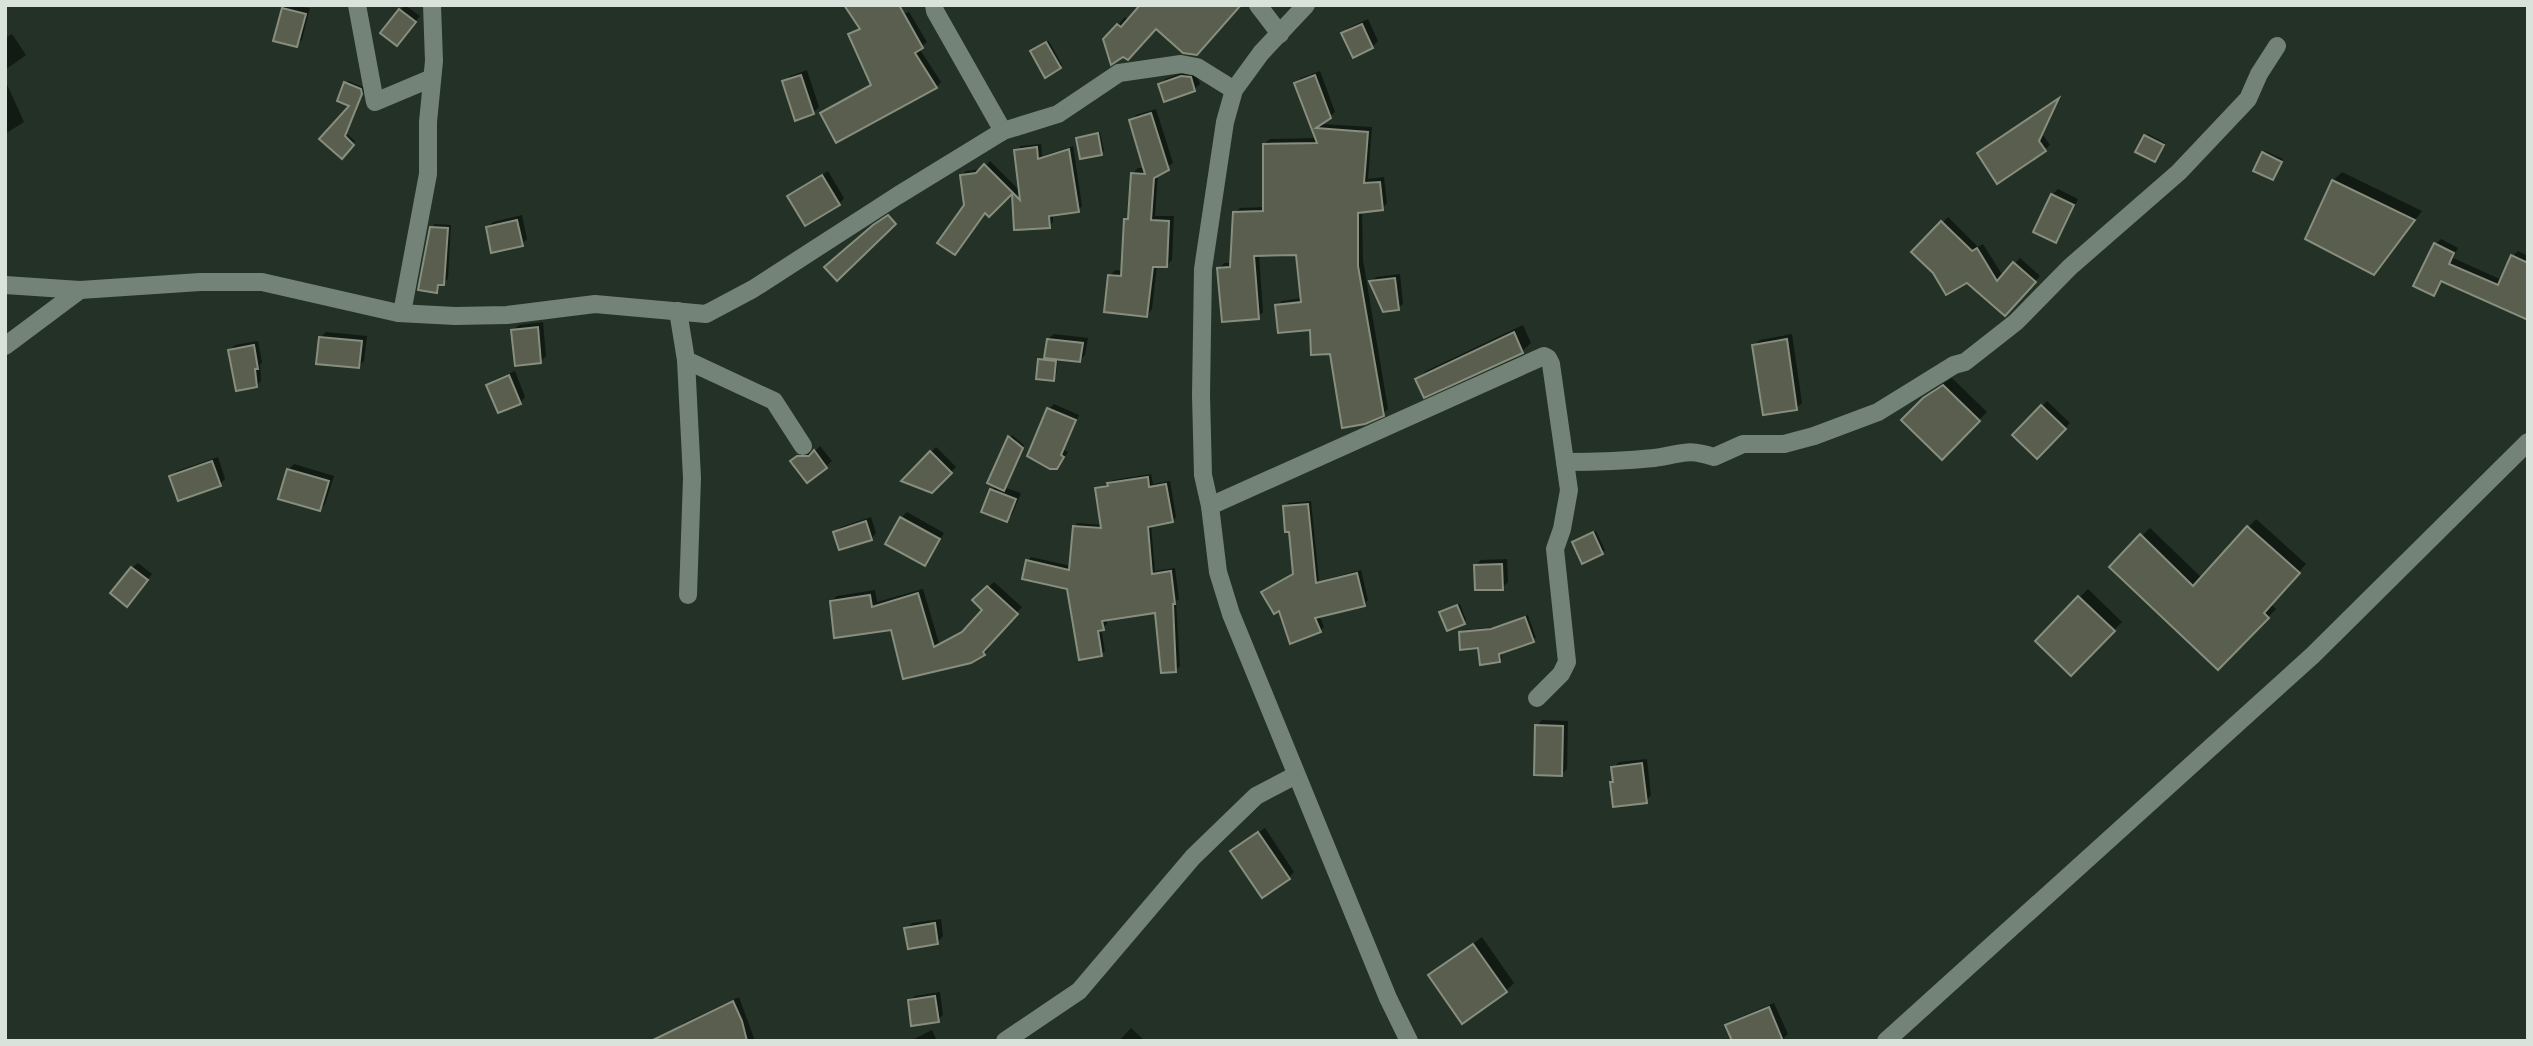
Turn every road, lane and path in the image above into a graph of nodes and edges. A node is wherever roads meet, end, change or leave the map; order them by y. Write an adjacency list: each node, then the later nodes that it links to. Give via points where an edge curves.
1 (357, 5): 8 (street, via 375,102)
2 (432, 5): 8 (street)
3 (934, 5): 10 (street)
4 (1258, 5): 6 (street)
5 (1306, 5): 6 (street)
6 (1280, 34): 9 (street)
7 (2277, 46): 19 (street, via 2248,99 2179,172 1965,362 1878,412 1797,442 1743,444 1714,457 1686,451 1658,458)
8 (432, 78): 14 (street, via 428,174)
9 (1234, 90): 10 (street, via 1197,67 1181,64 1119,73 1059,114); 20 (street, via 1203,269 1203,475)
10 (1003, 131): 13 (street, via 753,289 706,314)
11 (5, 285): 12 (street)
12 (80, 290): 14 (street, via 262,282); 15 (street)
13 (678, 311): 14 (street, via 595,304 507,315); 16 (street)
14 (402, 313)
15 (5, 346)
16 (686, 360): 18 (street, via 774,401); 21 (street, via 692,478)
17 (2528, 442): 26 (street, via 2313,655)
18 (803, 446)
19 (1565, 462): 20 (street, via 1551,364 1544,356); 22 (street, via 1568,503 1555,549 1567,662)
20 (1210, 506): 23 (street, via 1218,572 1227,603)
21 (688, 595)
22 (1537, 698)
23 (1296, 775): 24 (street, via 1256,796 1192,857 1079,991); 25 (street)
24 (1004, 1041)
25 (1409, 1041)
26 (1886, 1041)

